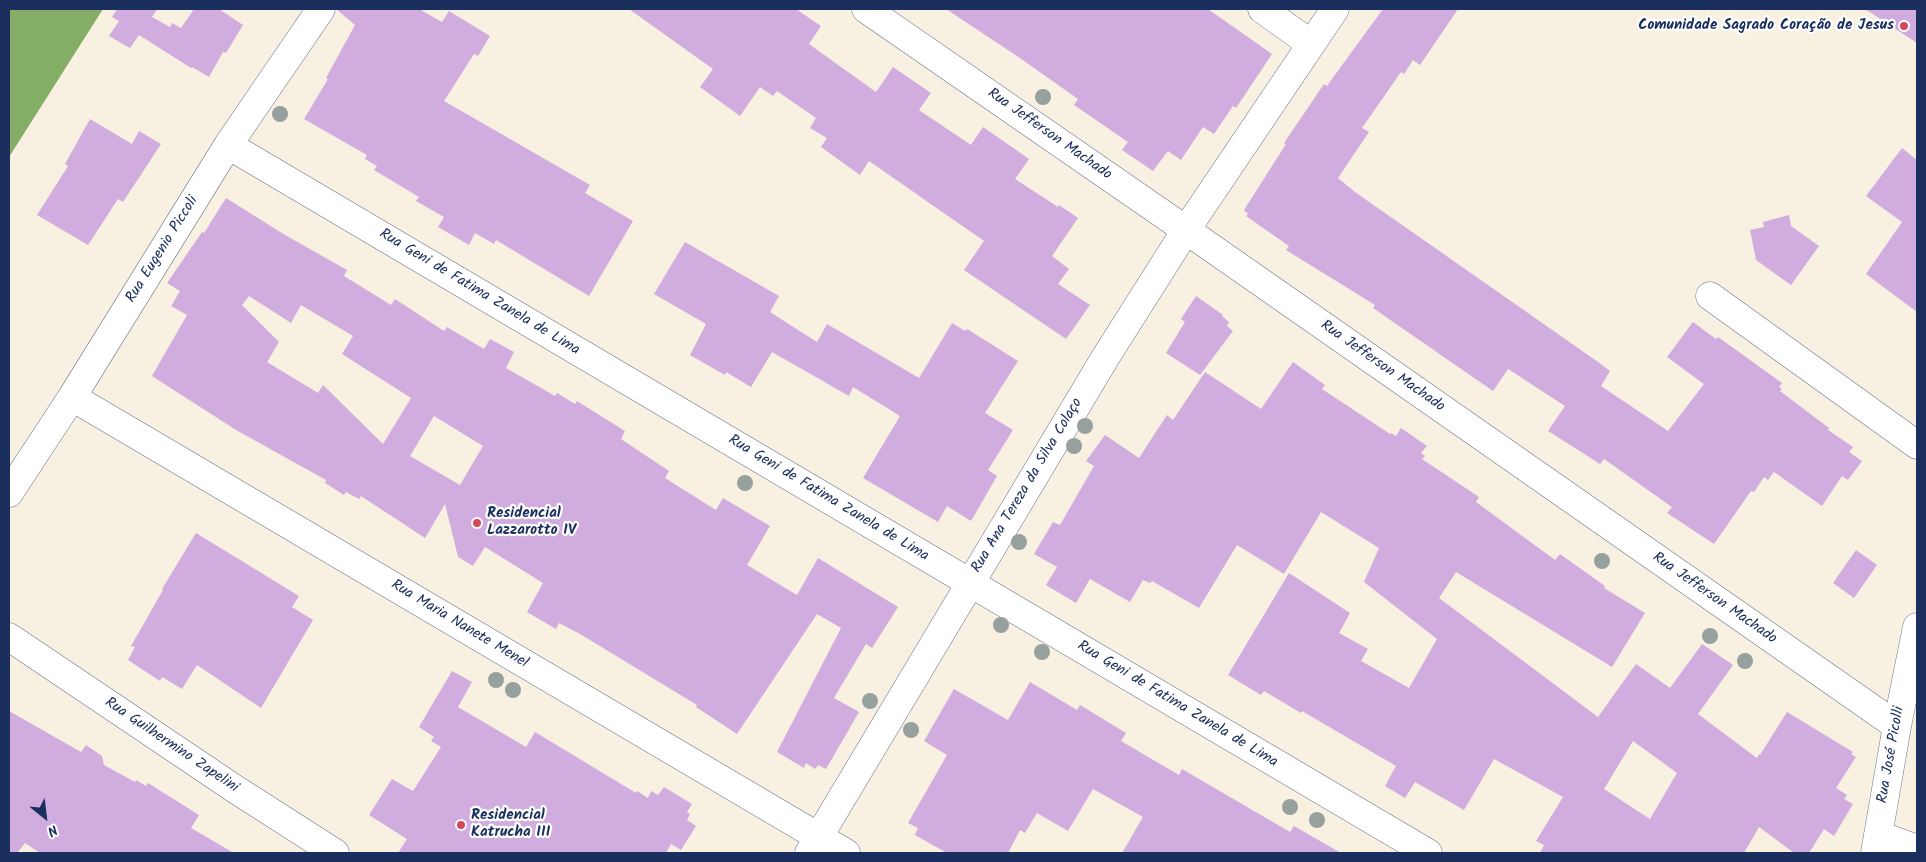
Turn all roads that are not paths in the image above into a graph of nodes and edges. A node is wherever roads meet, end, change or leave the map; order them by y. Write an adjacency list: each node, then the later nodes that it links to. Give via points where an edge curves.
1 (321, 9): 6 (street, Rua Eugenio Piccoli)
2 (866, 9): 7 (street, Rua Jefferson Machado)
3 (1262, 9): 5 (street)
4 (1336, 9): 5 (street, Rua Ana Tereza da Silva Colaço)
5 (1311, 44): 7 (street, Rua Ana Tereza da Silva Colaço)
6 (228, 145): 9 (street, Rua Eugenio Piccoli); 12 (street, Rua Geni de Fatima Zanela de Lima)
7 (1186, 230): 12 (street, Rua Ana Tereza da Silva Colaço); 15 (street, Rua Jefferson Machado)
8 (1710, 296): 10 (street)
9 (72, 397): 11 (street, Rua Eugenio Piccoli); 17 (street, Rua Maria Nanete Menel)
10 (1917, 445)
11 (9, 493)
12 (970, 583): 17 (street, Rua Ana Tereza da Silva Colaço); 21 (street, Rua Geni de Fatima Zanela de Lima)
13 (1917, 627): 15 (street, Rua José Picolli)
14 (9, 637): 19 (street, Rua Guilhermino Zapelini)
15 (1897, 726): 16 (street, Rua José Picolli)
16 (1876, 844): 18 (street)
17 (813, 845): 20 (street, Rua Maria Nanete Menel)
18 (1917, 848)
19 (335, 853)
20 (846, 853)
21 (1428, 853)

